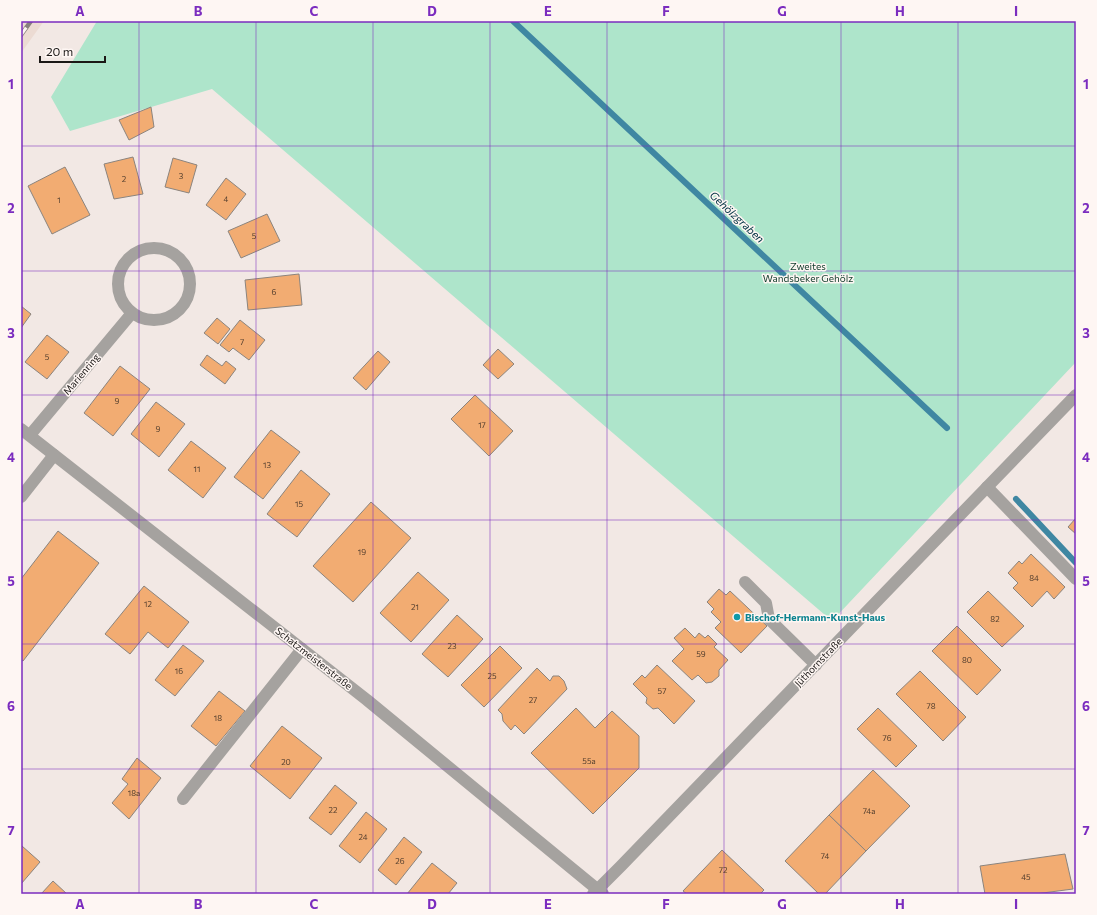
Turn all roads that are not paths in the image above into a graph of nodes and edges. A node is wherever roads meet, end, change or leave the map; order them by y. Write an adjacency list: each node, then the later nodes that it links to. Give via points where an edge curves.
1 (132, 313): 1 (street, via 141,318 162,319 171,315 186,301 190,281 183,262 175,255 156,248 136,252 128,258 118,277 118,287 120,297); 3 (street, Marienring)
2 (1076, 396): 5 (street, Jüthornstraße)
3 (25, 432): 4 (street, Schatzmeisterstraße)
4 (54, 455): 6 (street); 9 (street, Schatzmeisterstraße)
5 (987, 487): 7 (street); 10 (street, Jüthornstraße)
6 (21, 497)
7 (1076, 579)
8 (745, 582): 10 (street, via 766,603 768,619)
9 (302, 649): 11 (street); 12 (street, Schatzmeisterstraße)
10 (816, 665): 12 (street, Jüthornstraße, via 621,866)
11 (183, 799)
12 (598, 893)

